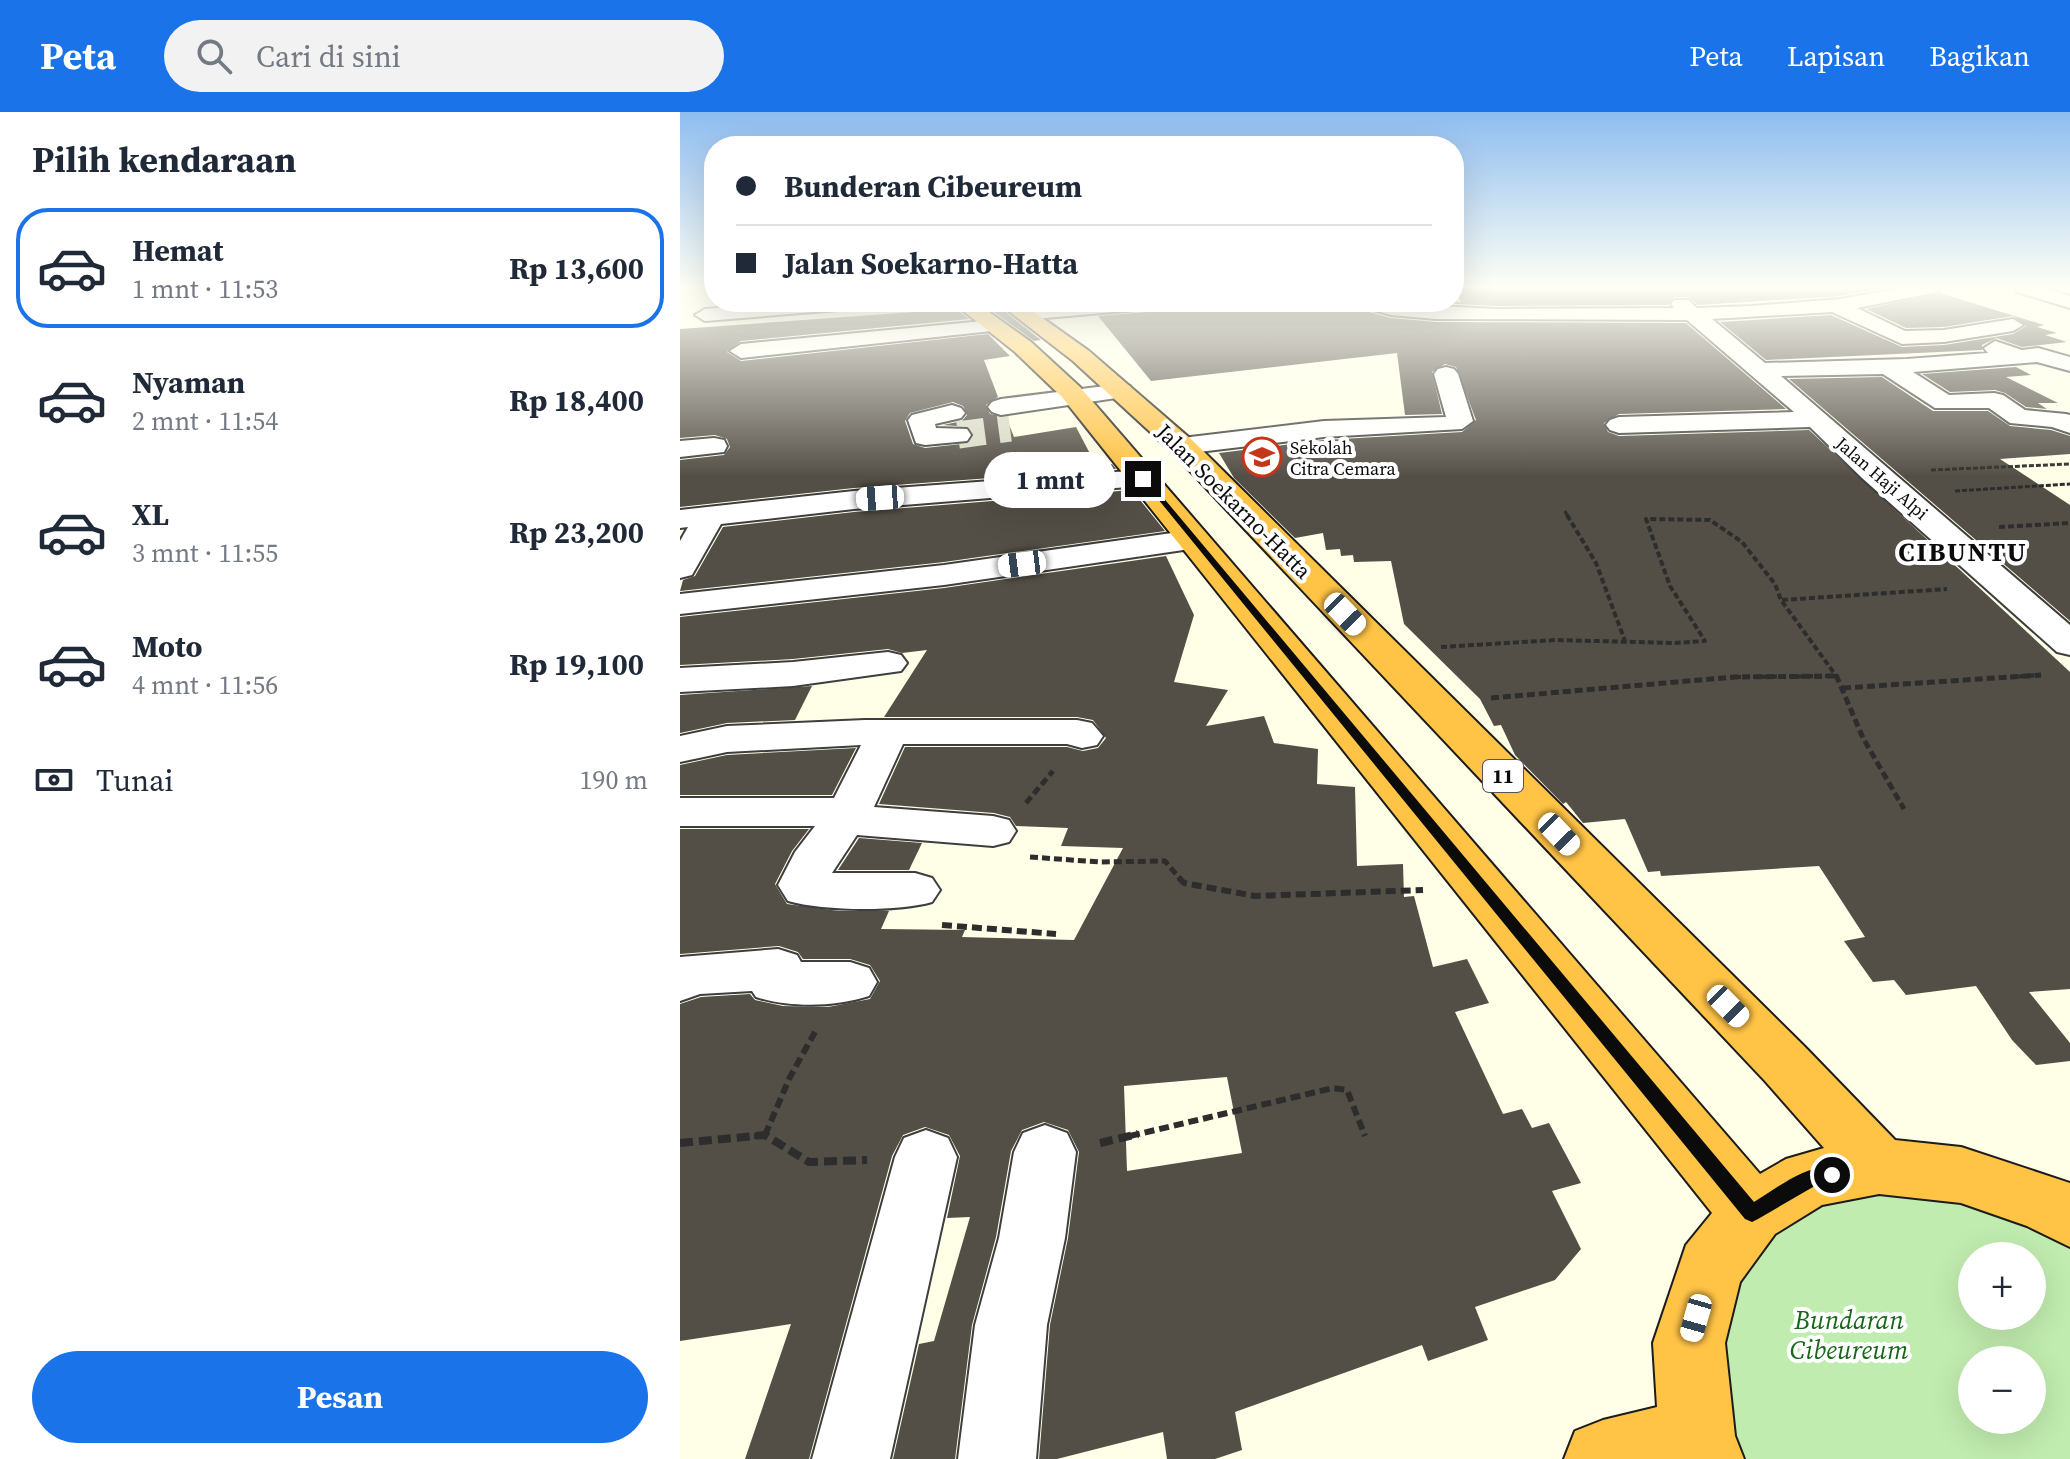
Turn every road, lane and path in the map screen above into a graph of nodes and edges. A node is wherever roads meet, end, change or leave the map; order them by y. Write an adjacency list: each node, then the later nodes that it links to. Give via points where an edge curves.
1 (1025, 351): 10 (highway, Jalan Soekarno-Hatta / 11)
2 (1074, 351): 10 (highway, Jalan Soekarno-Hatta / 11, via 1081,356)
3 (1736, 351): 8 (street, Jalan Haji Alpi)
4 (2003, 351): 5 (street)
5 (2020, 357): 6 (street, via 2038,355); 7 (street)
6 (2070, 364)
7 (1889, 367): 8 (street); 14 (street, via 1944,403 1994,400 2019,418 2057,419)
8 (1757, 370): 12 (street, Jalan Haji Alpi)
9 (1446, 374): 16 (street, via 1460,421 1453,424 1324,429)
10 (1097, 402): 11 (street); 16 (highway, Jalan Soekarno-Hatta / 11); 20 (highway, Jalan Soekarno-Hatta / 11)
11 (1016, 416)
12 (1817, 419): 13 (street); 19 (street, Jalan Haji Alpi)
13 (1619, 425)
14 (2070, 425)
15 (714, 446): 17 (street)
16 (1182, 446): 35 (highway, Jalan Soekarno-Hatta / 11)
17 (680, 449)
18 (2070, 464): 19 (path)
19 (1872, 472): 22 (street, Jalan Haji Alpi)
20 (1143, 479): 24 (street); 27 (highway, Jalan Soekarno-Hatta / 11)
21 (2070, 484): 22 (path)
22 (1900, 495): 26 (street, Jalan Haji Alpi)
23 (1565, 511): 33 (path, via 1596,563)
24 (695, 517): 28 (street)
25 (2070, 523): 26 (path)
26 (1942, 530): 29 (street, Jalan Haji Alpi)
27 (1193, 540): 31 (street, via 820,575); 50 (highway, Jalan Soekarno-Hatta / 11)
28 (680, 568)
29 (2005, 585): 30 (path); 32 (street, Jalan Haji Alpi)
30 (1781, 600): 33 (path, via 1742,542 1720,525 1710,520 1646,519 1670,586 1705,641); 38 (path)
31 (680, 604)
32 (2054, 614): 34 (street, Jalan Haji Alpi)
33 (1625, 641): 35 (path, via 1497,642)
34 (2070, 644)
35 (1386, 656): 41 (highway, Jalan Soekarno-Hatta / 11)
36 (888, 663): 39 (street)
37 (2054, 674): 40 (path)
38 (1837, 676): 40 (path); 41 (path, via 1735,677)
39 (680, 680)
40 (1843, 688): 45 (path, via 1863,738)
41 (1433, 704): 59 (highway, Jalan Soekarno-Hatta / 11)
42 (888, 733): 43 (street); 44 (street, via 727,739); 47 (street)
43 (1082, 736)
44 (680, 749)
45 (1904, 809)
46 (680, 812): 47 (street)
47 (847, 816): 48 (street); 51 (street, via 812,863 805,889)
48 (993, 831)
49 (1100, 862): 50 (path, via 1165,861 1184,883 1255,896 1420,890)
50 (1476, 882): 61 (highway, Jalan Soekarno-Hatta / 11)
51 (926, 907): 52 (path)
52 (1056, 934)
53 (680, 981): 54 (street, via 686,975 778,969 775,983)
54 (850, 982)
55 (1347, 1090): 56 (path)
56 (1365, 1136)
57 (1045, 1152): 64 (street, via 1011,1325)
58 (926, 1157): 63 (street)
59 (1879, 1166): 60 (highway, via 1961,1175); 61 (highway, via 1809,1179)
60 (2063, 1209)
61 (1752, 1213): 62 (highway, via 1710,1268 1689,1343)
62 (1701, 1447): 65 (highway)
63 (851, 1459)
64 (997, 1459)
65 (1603, 1459)

